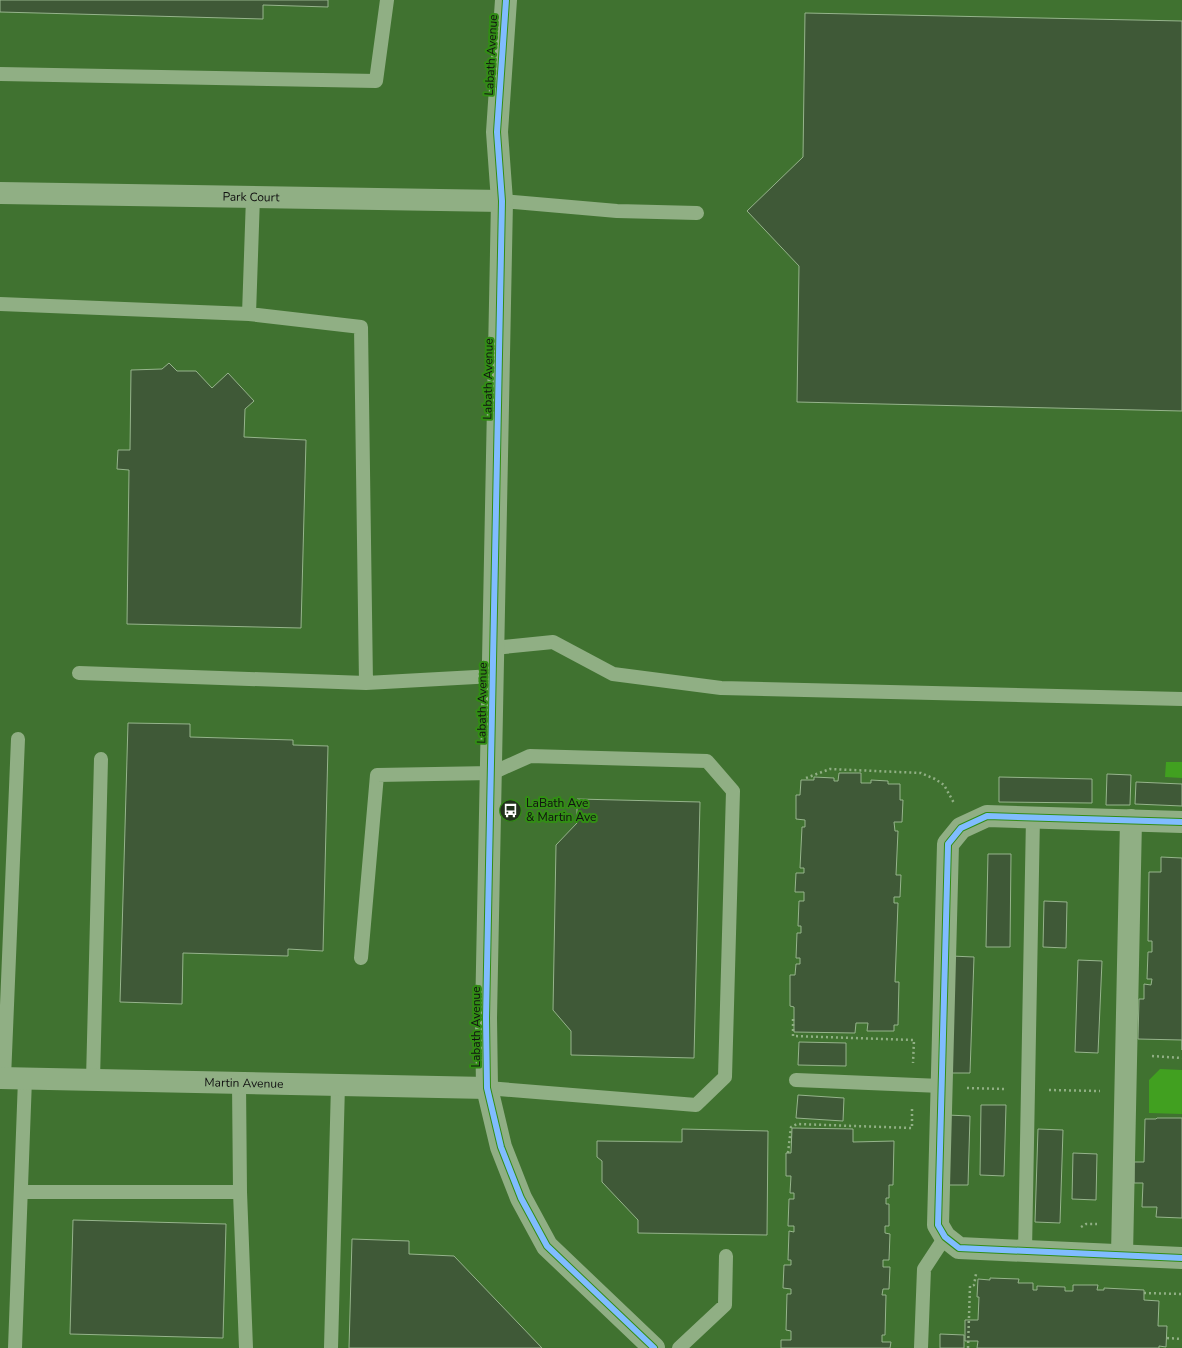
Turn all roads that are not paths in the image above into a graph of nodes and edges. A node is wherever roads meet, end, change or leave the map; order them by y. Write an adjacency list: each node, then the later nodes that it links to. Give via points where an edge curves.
1 (387, 0): 3 (lane, via 376,81)
2 (506, 0): 6 (street, Labath Avenue, via 497,132)
3 (0, 74)
4 (0, 192): 5 (street, Park Court)
5 (253, 196): 6 (street, Park Court); 9 (lane)
6 (502, 201): 7 (lane, via 617,211); 10 (street, Labath Avenue)
7 (697, 213)
8 (0, 304): 9 (lane)
9 (249, 314): 13 (lane, via 361,327)
10 (494, 648): 12 (street, Labath Avenue); 14 (lane, via 553,642 613,674 721,688)
11 (79, 673): 13 (lane)
12 (494, 676): 13 (lane); 17 (street, Labath Avenue)
13 (366, 683)
14 (1182, 699)
15 (18, 739): 22 (lane)
16 (101, 759): 23 (lane)
17 (492, 773): 21 (lane, via 376,775); 28 (street, Labath Avenue, via 486,1018); 28 (lane, via 530,756 707,761 733,791 725,1077 696,1105)
18 (1033, 817): 19 (street); 27 (street, via 988,816 961,828 948,844); 32 (lane)
19 (1131, 820): 20 (street); 33 (street)
20 (1182, 822)
21 (361, 958)
22 (10, 1078): 23 (street, Martin Avenue); 29 (lane)
23 (93, 1080): 25 (street, Martin Avenue)
24 (796, 1080): 27 (lane)
25 (238, 1083): 26 (street, Martin Avenue); 30 (lane)
26 (338, 1085): 28 (street, Martin Avenue); 38 (lane)
27 (941, 1086): 31 (street, via 938,1225)
28 (487, 1088): 39 (street, Labath Avenue, via 501,1147 521,1198 547,1246)
29 (21, 1192): 30 (lane); 36 (lane)
30 (240, 1192): 37 (lane)
31 (944, 1237): 32 (street, via 959,1248); 41 (lane, via 924,1269)
32 (1025, 1251): 33 (street)
33 (1122, 1255): 35 (street)
34 (726, 1256): 40 (lane, via 725,1305)
35 (1182, 1258)
36 (15, 1348)
37 (246, 1348)
38 (331, 1348)
39 (654, 1348)
40 (679, 1348)
41 (921, 1348)

